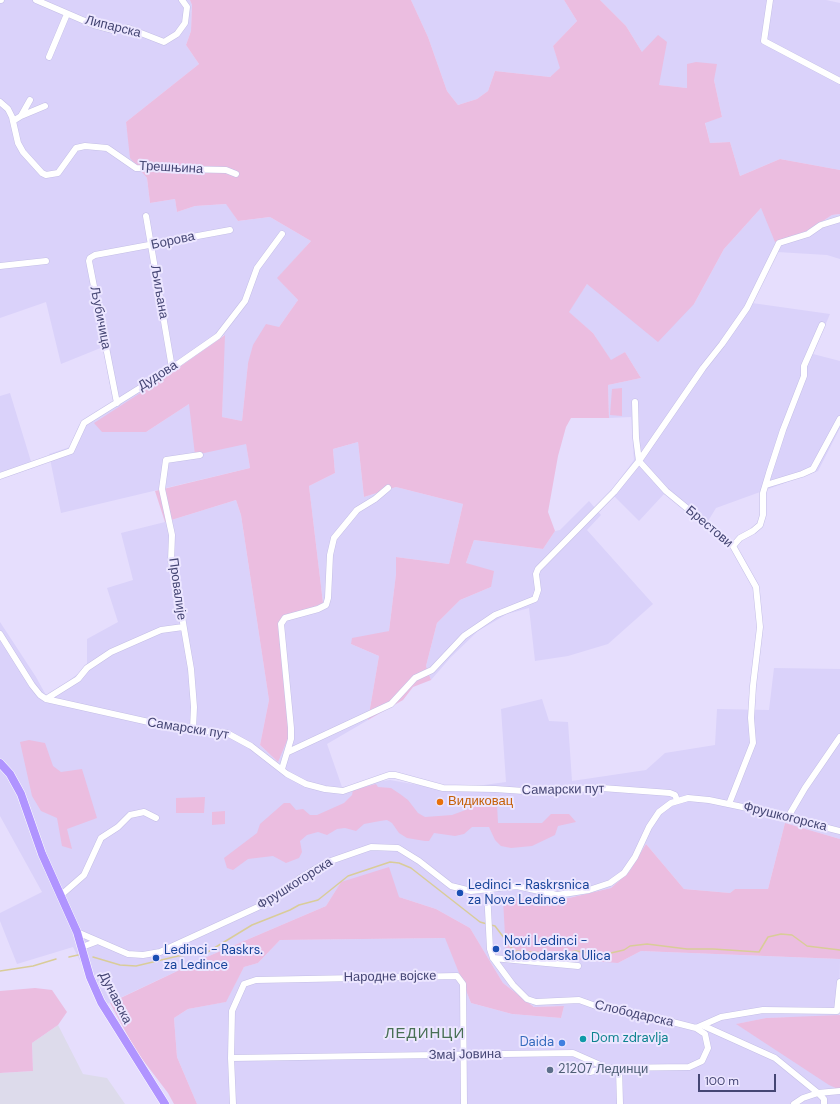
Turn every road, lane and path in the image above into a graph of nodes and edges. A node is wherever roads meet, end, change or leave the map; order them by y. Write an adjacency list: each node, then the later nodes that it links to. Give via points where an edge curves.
1 (36, 0): 4 (street, Липарска)
2 (182, 0): 4 (street, Липарска, via 187,7 185,24 177,34 164,42 128,28 113,30)
3 (770, 0): 6 (street, via 764,42)
4 (67, 14): 5 (street)
5 (50, 57)
6 (840, 81)
7 (30, 100): 10 (street)
8 (0, 102): 11 (street, Трешњина, via 8,110)
9 (45, 106): 10 (street)
10 (21, 116): 11 (street)
11 (13, 121): 12 (street, Трешњина, via 23,152 46,175 58,174 76,148 85,146 107,148 136,168 226,170)
12 (236, 174)
13 (146, 216): 17 (street, Љиљана)
14 (840, 219): 27 (street, via 821,225 808,234 779,243 747,308)
15 (230, 230): 17 (street, Борова)
16 (282, 234): 22 (street, Дудова, via 257,268 248,297 232,319 211,342)
17 (151, 246): 18 (street, Борова); 22 (street, Љиљана)
18 (115, 252): 24 (street, Љубичица, via 95,256 88,261)
19 (46, 261): 20 (street)
20 (0, 266)
21 (822, 325): 29 (street, via 804,366 804,376 778,442)
22 (172, 368): 24 (street, Дудова)
23 (635, 402): 27 (street, via 636,438)
24 (117, 403): 28 (street, Дудова, via 84,423 71,451)
25 (840, 419): 29 (street, via 813,469)
26 (200, 455): 32 (street, Провалије, via 166,460 162,479 172,536 171,561)
27 (640, 461): 31 (street, Брестови, via 666,491); 38 (street, via 614,492 538,569 538,590 535,599 495,615 464,636 432,670 415,678 391,704)
28 (0, 476)
29 (766, 485): 31 (street, via 760,525 740,538)
30 (388, 488): 38 (street, via 357,510 334,538 326,605 282,621 291,728)
31 (734, 546): 35 (street, Брестови, via 756,587 760,627)
32 (183, 627): 34 (street, via 161,630 111,652 87,668 78,679); 36 (street, Провалије, via 191,669)
33 (0, 634): 34 (street, via 32,685)
34 (46, 699): 36 (street, Самарски пут, via 157,724)
35 (752, 711): 42 (street, Фрушкогорска, via 753,743)
36 (193, 729): 40 (street, Самарски пут, via 227,733 251,746)
37 (840, 737): 43 (street)
38 (288, 752): 40 (street)
39 (0, 763): 47 (main road, Дунавска, via 10,774 21,794)
40 (282, 770): 41 (street, Самарски пут, via 306,784 343,791 389,775 443,788 524,791 602,788 670,793)
41 (677, 800): 42 (street, Фрушкогорска, via 700,798); 46 (street, Фрушкогорска, via 664,807 654,818 624,873 603,886 578,893 557,895 517,886)
42 (729, 804): 43 (street, Фрушкогорска)
43 (788, 817): 45 (street, Фрушкогорска)
44 (156, 818): 47 (street, via 144,812 130,815 101,838 84,875)
45 (840, 831)
46 (487, 890): 49 (street, Фрушкогорска, via 472,891 451,886 398,848 371,847 325,863 271,901 160,952 128,954); 51 (street, Слободарска)
47 (60, 896): 48 (main road, Дунавска)
48 (77, 932): 49 (street, Фрушкогорска); 50 (main road, Дунавска)
49 (98, 941): 50 (street)
50 (82, 947): 64 (main road, Дунавска, via 90,978 101,1002)
51 (493, 958): 52 (street); 56 (street, Слободарска, via 513,985 528,999 536,1002 579,1000 604,1009 641,1014)
52 (578, 966)
53 (840, 982): 54 (street, Слободарска)
54 (838, 1011): 55 (street, Слободарска, via 763,1010 721,1017)
55 (704, 1026): 56 (street, Слободарска); 63 (street, via 775,1058)
56 (696, 1028): 61 (street, Змај Јовина, via 705,1034 708,1048 702,1061 696,1065)
57 (464, 1055): 58 (street, Змај Јовина); 58 (street, Народне војске, via 463,984 457,976 256,980 244,984 232,1011); 59 (street, Змај Јовина, via 573,1053); 66 (street)
58 (231, 1058): 65 (street)
59 (588, 1060): 60 (street, Змај Јовина); 60 (street, via 590,1072)
60 (607, 1068): 61 (street, Змај Јовина)
61 (619, 1068): 67 (street)
62 (840, 1092): 63 (street)
63 (818, 1093): 68 (street); 69 (street, via 824,1099)
64 (165, 1104)
65 (233, 1104)
66 (464, 1104)
67 (620, 1104)
68 (794, 1104)
69 (824, 1104)

